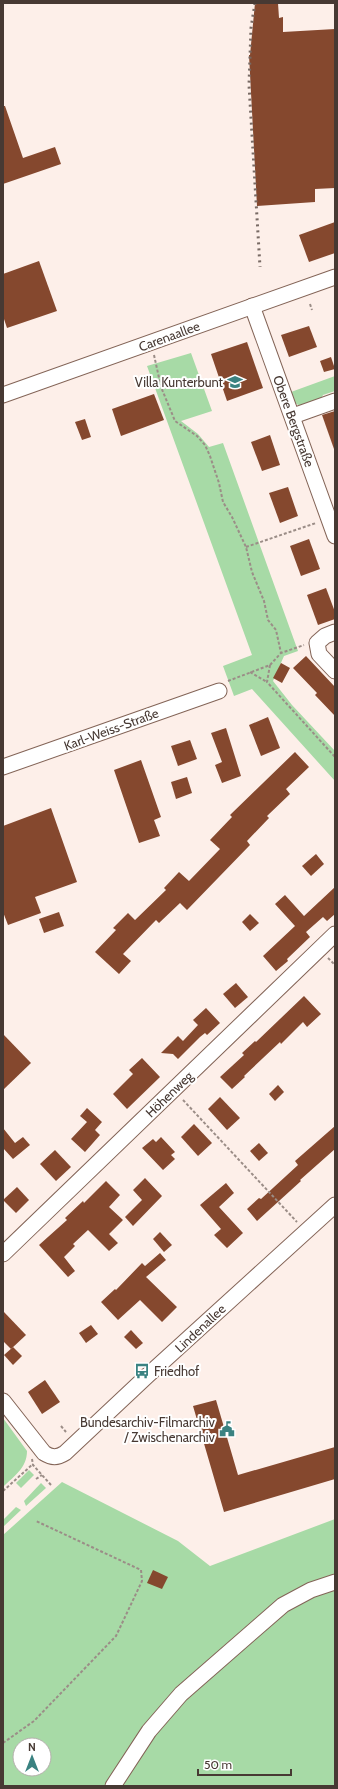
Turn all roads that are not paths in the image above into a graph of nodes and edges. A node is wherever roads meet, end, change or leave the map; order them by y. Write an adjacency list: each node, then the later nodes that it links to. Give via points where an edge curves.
1 (335, 277): 2 (street, Carenaallee)
2 (252, 306): 3 (street, Carenaallee); 5 (street, Obere Bergstraße)
3 (3, 395)
4 (335, 401): 5 (street)
5 (293, 416): 6 (street, Obere Bergstraße)
6 (335, 536)
7 (335, 632): 8 (street, via 317,643 319,654)
8 (335, 671)
9 (219, 691): 10 (street, Karl-Weiss-Straße)
10 (3, 768)
11 (335, 934): 13 (street, Höhenweg)
12 (335, 1205): 14 (street, Lindenallee, via 59,1457 51,1457 44,1453)
13 (3, 1254)
14 (3, 1401)
15 (335, 1582): 16 (street, via 311,1590 283,1605 181,1694 149,1731)
16 (113, 1786)

